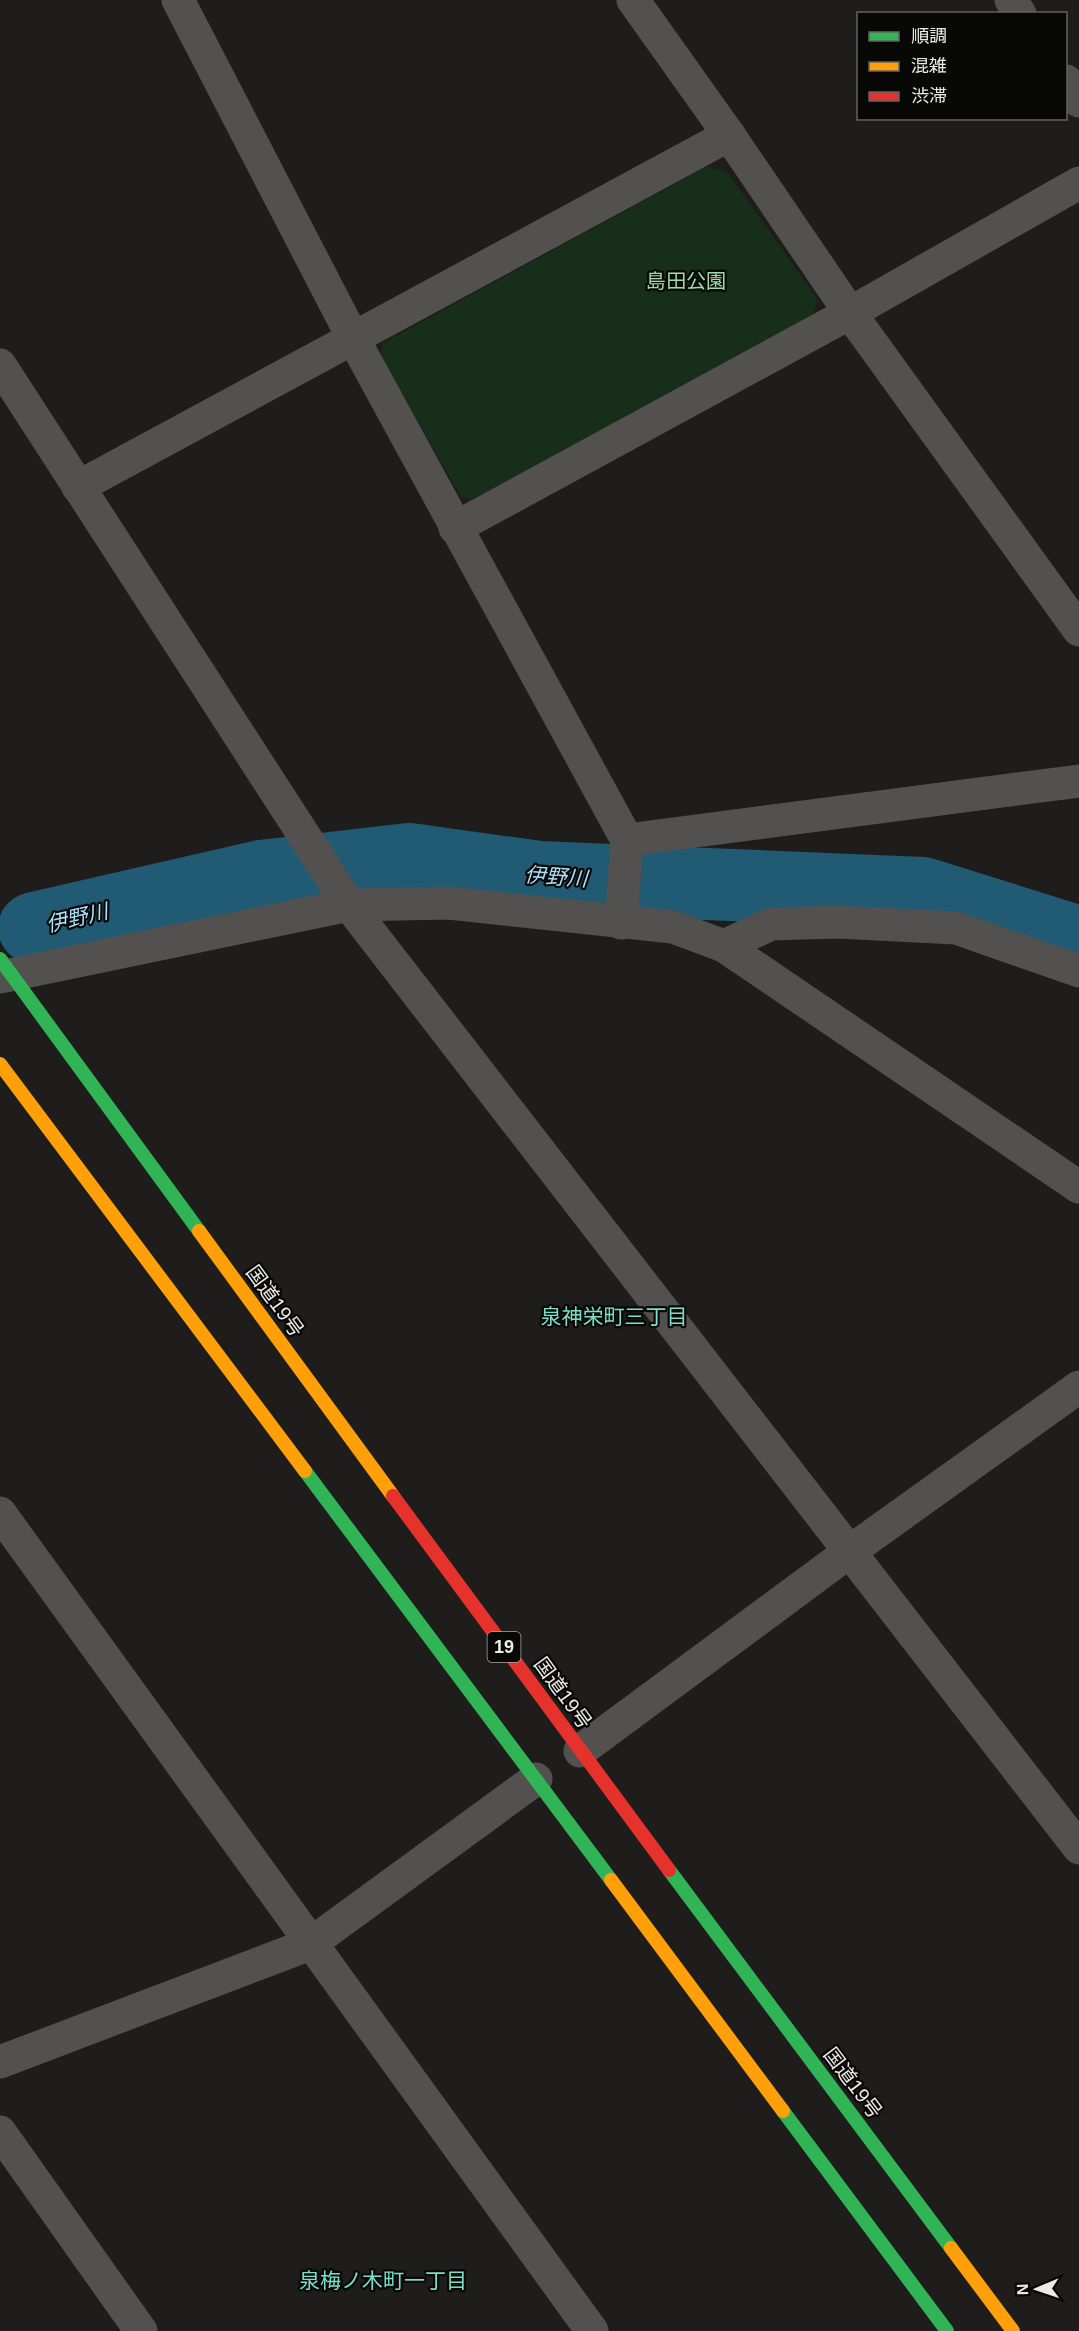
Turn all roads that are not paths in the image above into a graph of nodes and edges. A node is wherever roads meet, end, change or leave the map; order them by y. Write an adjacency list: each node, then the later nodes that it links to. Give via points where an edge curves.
1 (178, 0): 8 (street)
2 (633, 0): 5 (street)
3 (1067, 84): 4 (street)
4 (1079, 101)
5 (729, 135): 7 (street); 8 (street)
6 (1079, 183): 7 (street)
7 (850, 313): 11 (street); 12 (street)
8 (353, 338): 10 (street); 11 (street)
9 (0, 365): 10 (street)
10 (78, 487): 15 (street)
11 (455, 528): 14 (street)
12 (1079, 630)
13 (1079, 781): 14 (street)
14 (627, 840): 16 (street)
15 (349, 905): 16 (street, via 448,903); 18 (street); 24 (street)
16 (621, 923): 17 (street, via 673,927)
17 (724, 946): 19 (street, via 771,924 837,922 956,928); 21 (street)
18 (4, 970): 25 (highway, 国道19号 / 19)
19 (1079, 971)
20 (0, 1064): 26 (highway)
21 (1079, 1187)
22 (1076, 1394): 24 (street)
23 (0, 1513): 28 (street)
24 (849, 1552): 25 (street); 27 (street)
25 (580, 1751): 34 (highway, 国道19号 / 19)
26 (536, 1779): 28 (street); 33 (highway)
27 (1079, 1848)
28 (310, 1944): 29 (street); 32 (street)
29 (0, 2062)
30 (0, 2132): 31 (street)
31 (141, 2331)
32 (592, 2331)
33 (946, 2331)
34 (1013, 2331)

